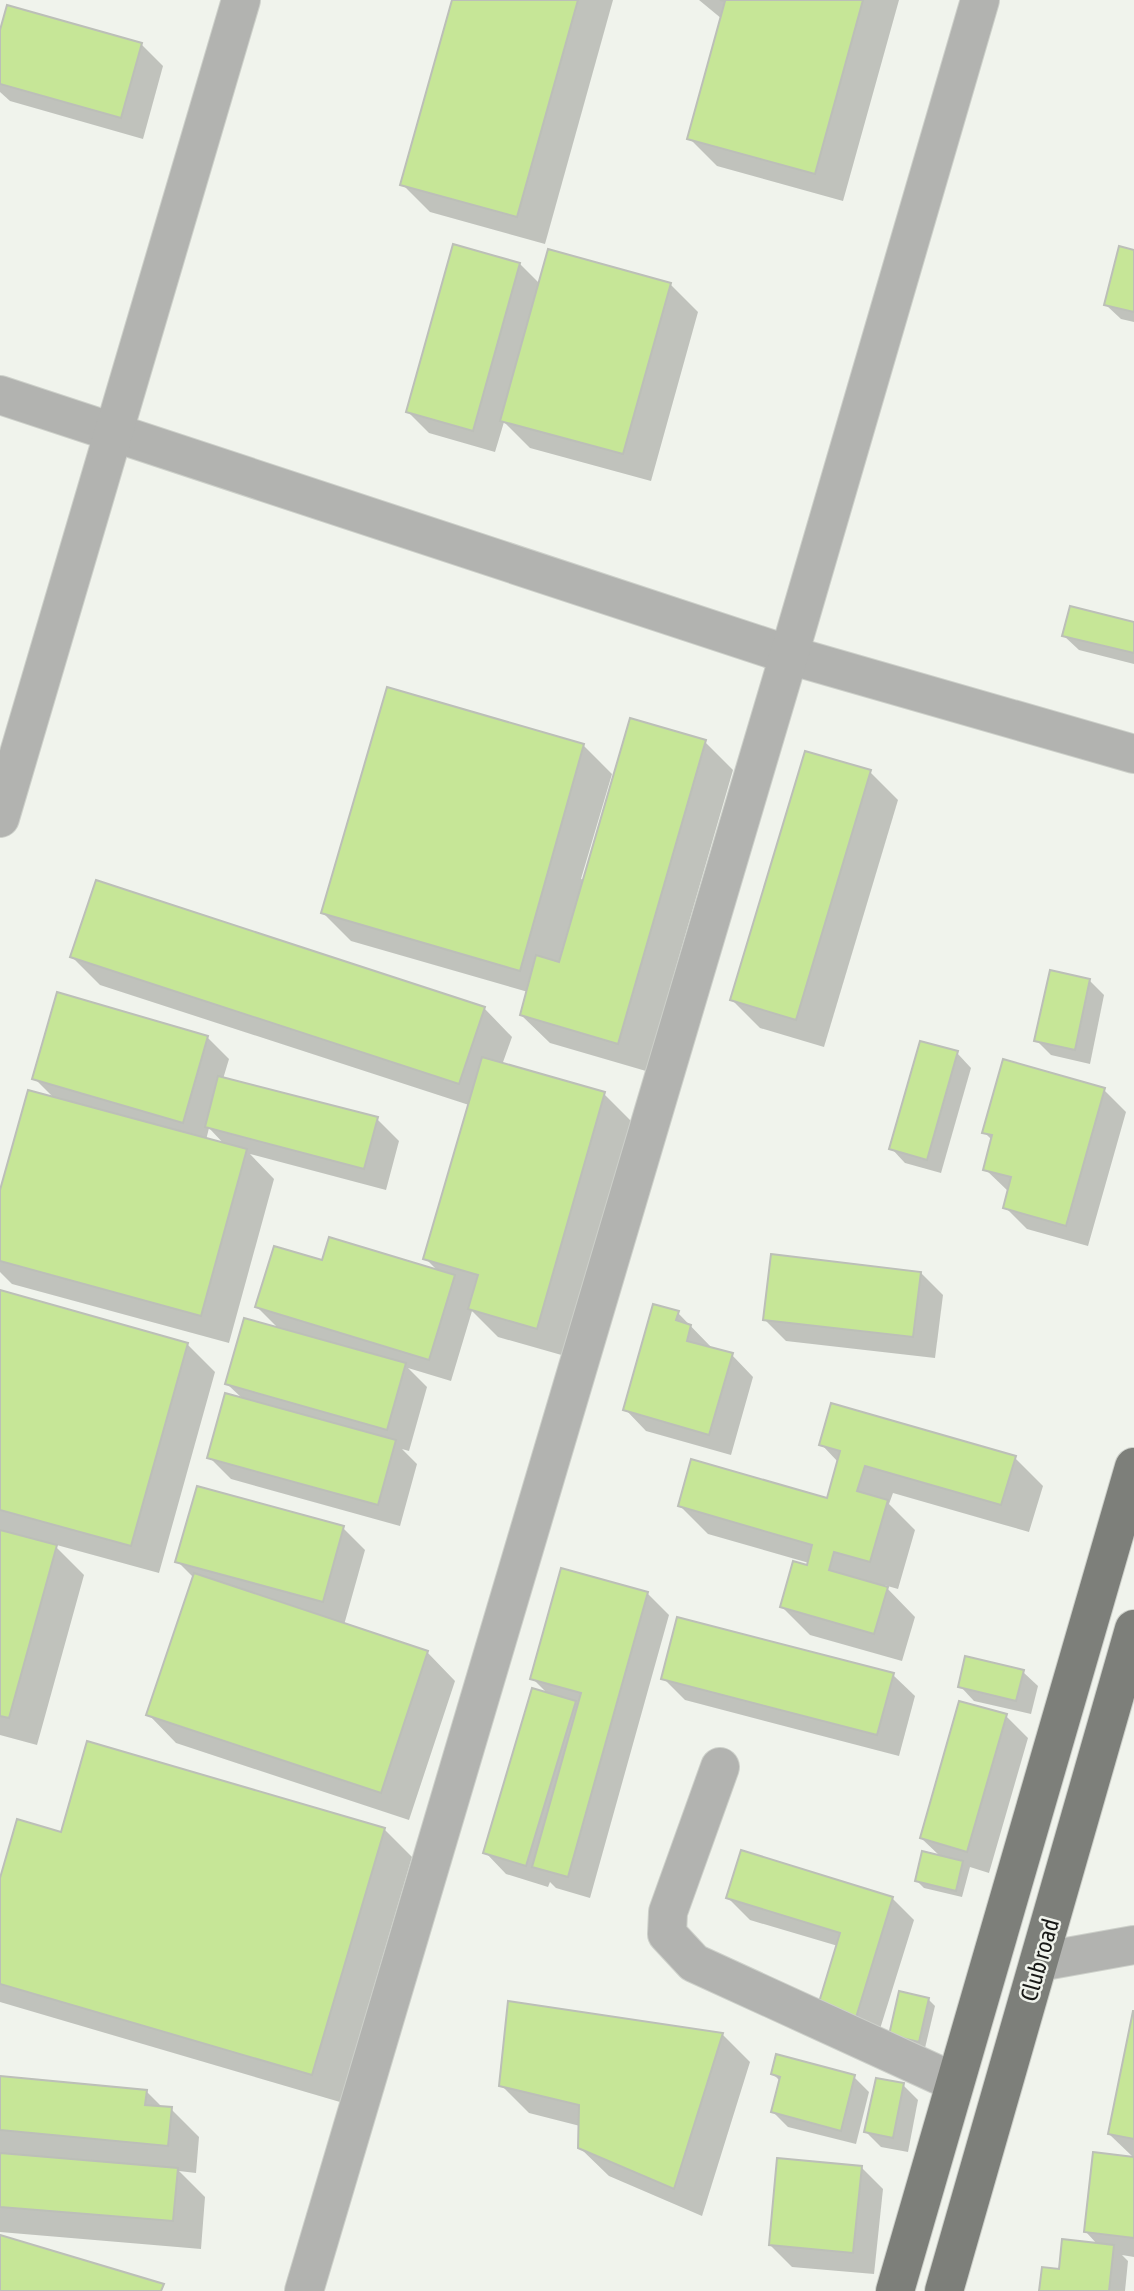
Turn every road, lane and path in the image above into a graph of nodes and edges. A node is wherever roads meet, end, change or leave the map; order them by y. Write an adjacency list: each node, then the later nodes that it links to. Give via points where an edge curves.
1 (242, 0): 4 (street)
2 (980, 0): 5 (street)
3 (0, 395): 4 (street)
4 (114, 430): 5 (street); 7 (street)
5 (789, 655): 6 (street); 14 (street)
6 (1134, 754)
7 (0, 818)
8 (1134, 1467): 13 (main road)
9 (1134, 1629): 12 (main road, Club road)
10 (720, 1767): 13 (street, via 668,1912 667,1934 694,1963)
11 (1134, 1944): 12 (street)
12 (1039, 1962): 16 (main road, Club road)
13 (954, 2082): 15 (main road)
14 (303, 2291)
15 (895, 2291)
16 (944, 2291)

